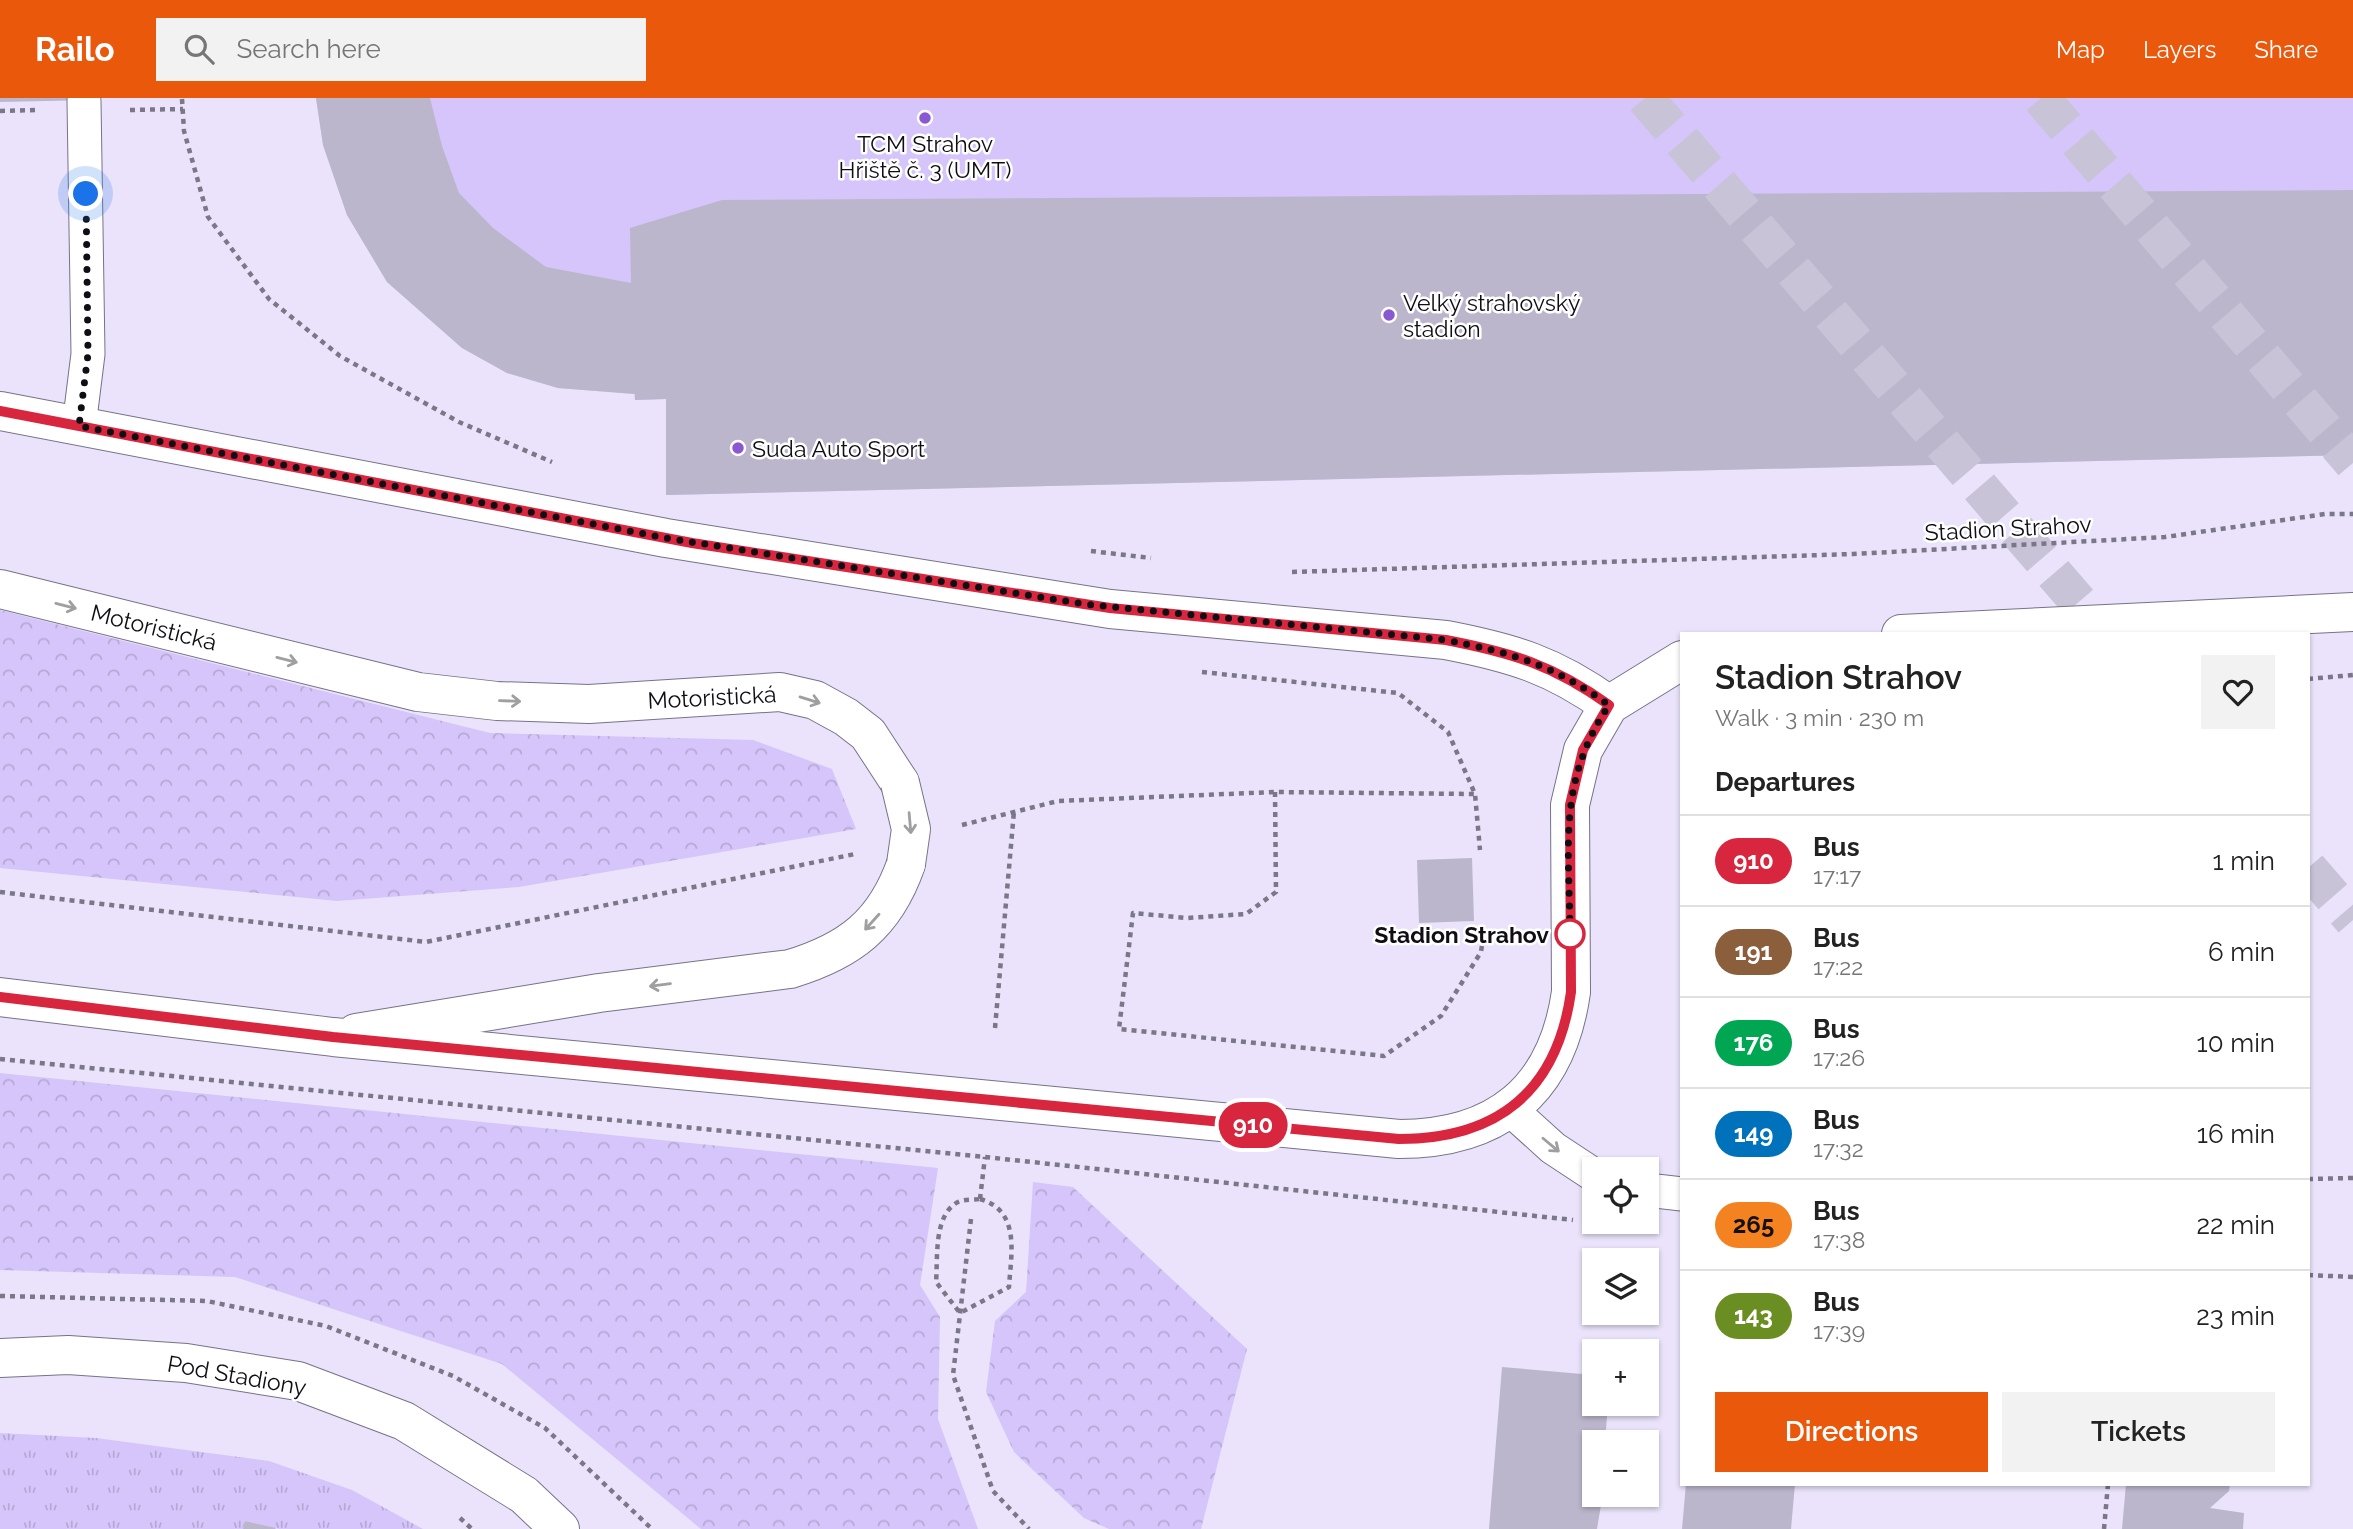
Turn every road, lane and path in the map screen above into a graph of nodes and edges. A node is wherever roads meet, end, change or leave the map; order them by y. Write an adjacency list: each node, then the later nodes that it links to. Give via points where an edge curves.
1 (182, 99): 5 (path, via 184,131 208,217 269,299 340,356 459,422)
2 (84, 100): 4 (lane, via 88,354)
3 (0, 411): 4 (street)
4 (79, 426): 16 (street, via 666,538 1029,596 1123,610 1446,640 1501,650 1546,666)
5 (559, 466)
6 (2353, 513): 9 (path, Stadion Strahov, via 2165,537 1853,554)
7 (1090, 551): 8 (path)
8 (1158, 559)
9 (1281, 572)
10 (0, 589): 26 (street, Motoristická, one-way to 26, bridge, via 418,692 589,704 780,692 815,700 846,717 867,734 900,783 911,828 906,864 898,887 869,927 846,946 800,966 599,993)
11 (2353, 611): 12 (street)
12 (1940, 632)
13 (1680, 661): 16 (street)
14 (2353, 675): 15 (path)
15 (2310, 678)
16 (1609, 705): 28 (street, via 1583,750 1570,805 1571,992 1567,1019 1546,1069)
17 (1275, 793): 18 (path); 19 (path, via 1058,801); 23 (path, via 1276,892 1246,914 1187,918 1133,913 1119,1029 1384,1056 1441,1016 1481,952)
18 (1475, 794)
19 (1014, 811): 20 (path); 25 (path)
20 (950, 828)
21 (862, 852): 22 (path, via 426,942)
22 (0, 892)
23 (1483, 937)
24 (0, 997): 26 (street)
25 (995, 1028)
26 (333, 1037): 28 (street, via 1399,1139 1433,1139 1466,1131)
27 (0, 1059): 29 (path)
28 (1511, 1110): 30 (lane, one-way to 30)
29 (985, 1157): 35 (path); 37 (path)
30 (1582, 1167)
31 (2353, 1178): 32 (path)
32 (2310, 1179)
33 (1659, 1191): 34 (lane)
34 (1680, 1194)
35 (980, 1199): 40 (path, via 960,1200 950,1208 940,1236 936,1282); 40 (path, via 994,1203 1009,1225 1009,1287)
36 (971, 1219): 40 (path)
37 (1582, 1222)
38 (2310, 1275): 39 (path)
39 (2353, 1278)
40 (960, 1313): 46 (path, via 953,1374 993,1491)
41 (0, 1358): 45 (street, Pod Stadiony, via 68,1355 186,1363 298,1381 404,1421 524,1495)
42 (2108, 1486): 47 (path)
43 (455, 1515): 44 (path)
44 (472, 1529)
45 (560, 1529)
46 (1029, 1529)
47 (2104, 1529)

